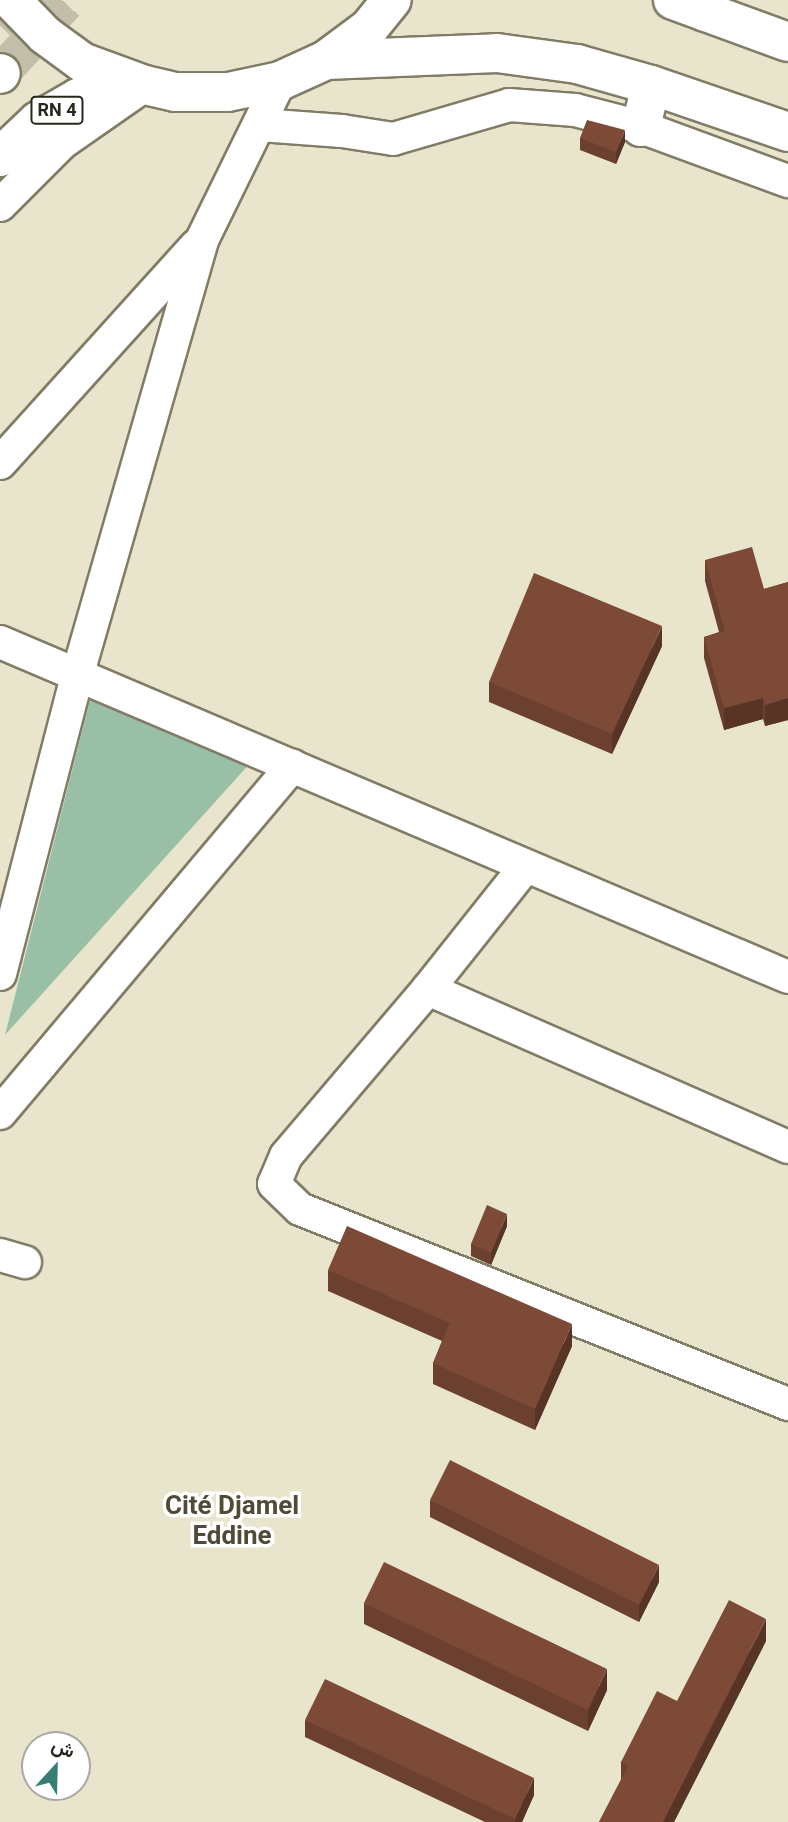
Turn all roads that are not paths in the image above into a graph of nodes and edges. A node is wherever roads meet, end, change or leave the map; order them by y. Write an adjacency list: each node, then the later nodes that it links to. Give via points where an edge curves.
1 (11, 0): 7 (main road, via 45,35 82,62)
2 (392, 0): 5 (main road, via 369,27)
3 (691, 4): 4 (main road)
4 (780, 32)
5 (326, 60): 6 (main road); 8 (main road, via 497,53 577,64)
6 (280, 81): 7 (main road, via 228,92 175,92); 9 (street)
7 (134, 82): 12 (main road, RN 4, via 78,98 38,121); 14 (street, via 62,143)
8 (651, 85): 10 (main road); 11 (main road)
9 (260, 125): 10 (street, via 393,139 509,105 575,110); 15 (street)
10 (641, 127): 13 (street)
11 (788, 132)
12 (0, 157)
13 (788, 181)
14 (0, 205)
15 (202, 240): 16 (street); 18 (street)
16 (0, 463)
17 (0, 642): 18 (street)
18 (78, 673): 19 (street); 21 (street)
19 (292, 766): 20 (street); 24 (street)
20 (525, 867): 22 (street); 23 (street)
21 (0, 974)
22 (788, 977)
23 (428, 989): 25 (street); 26 (street, via 286,1156 274,1184 300,1209)
24 (0, 1114)
25 (788, 1147)
26 (788, 1404)

